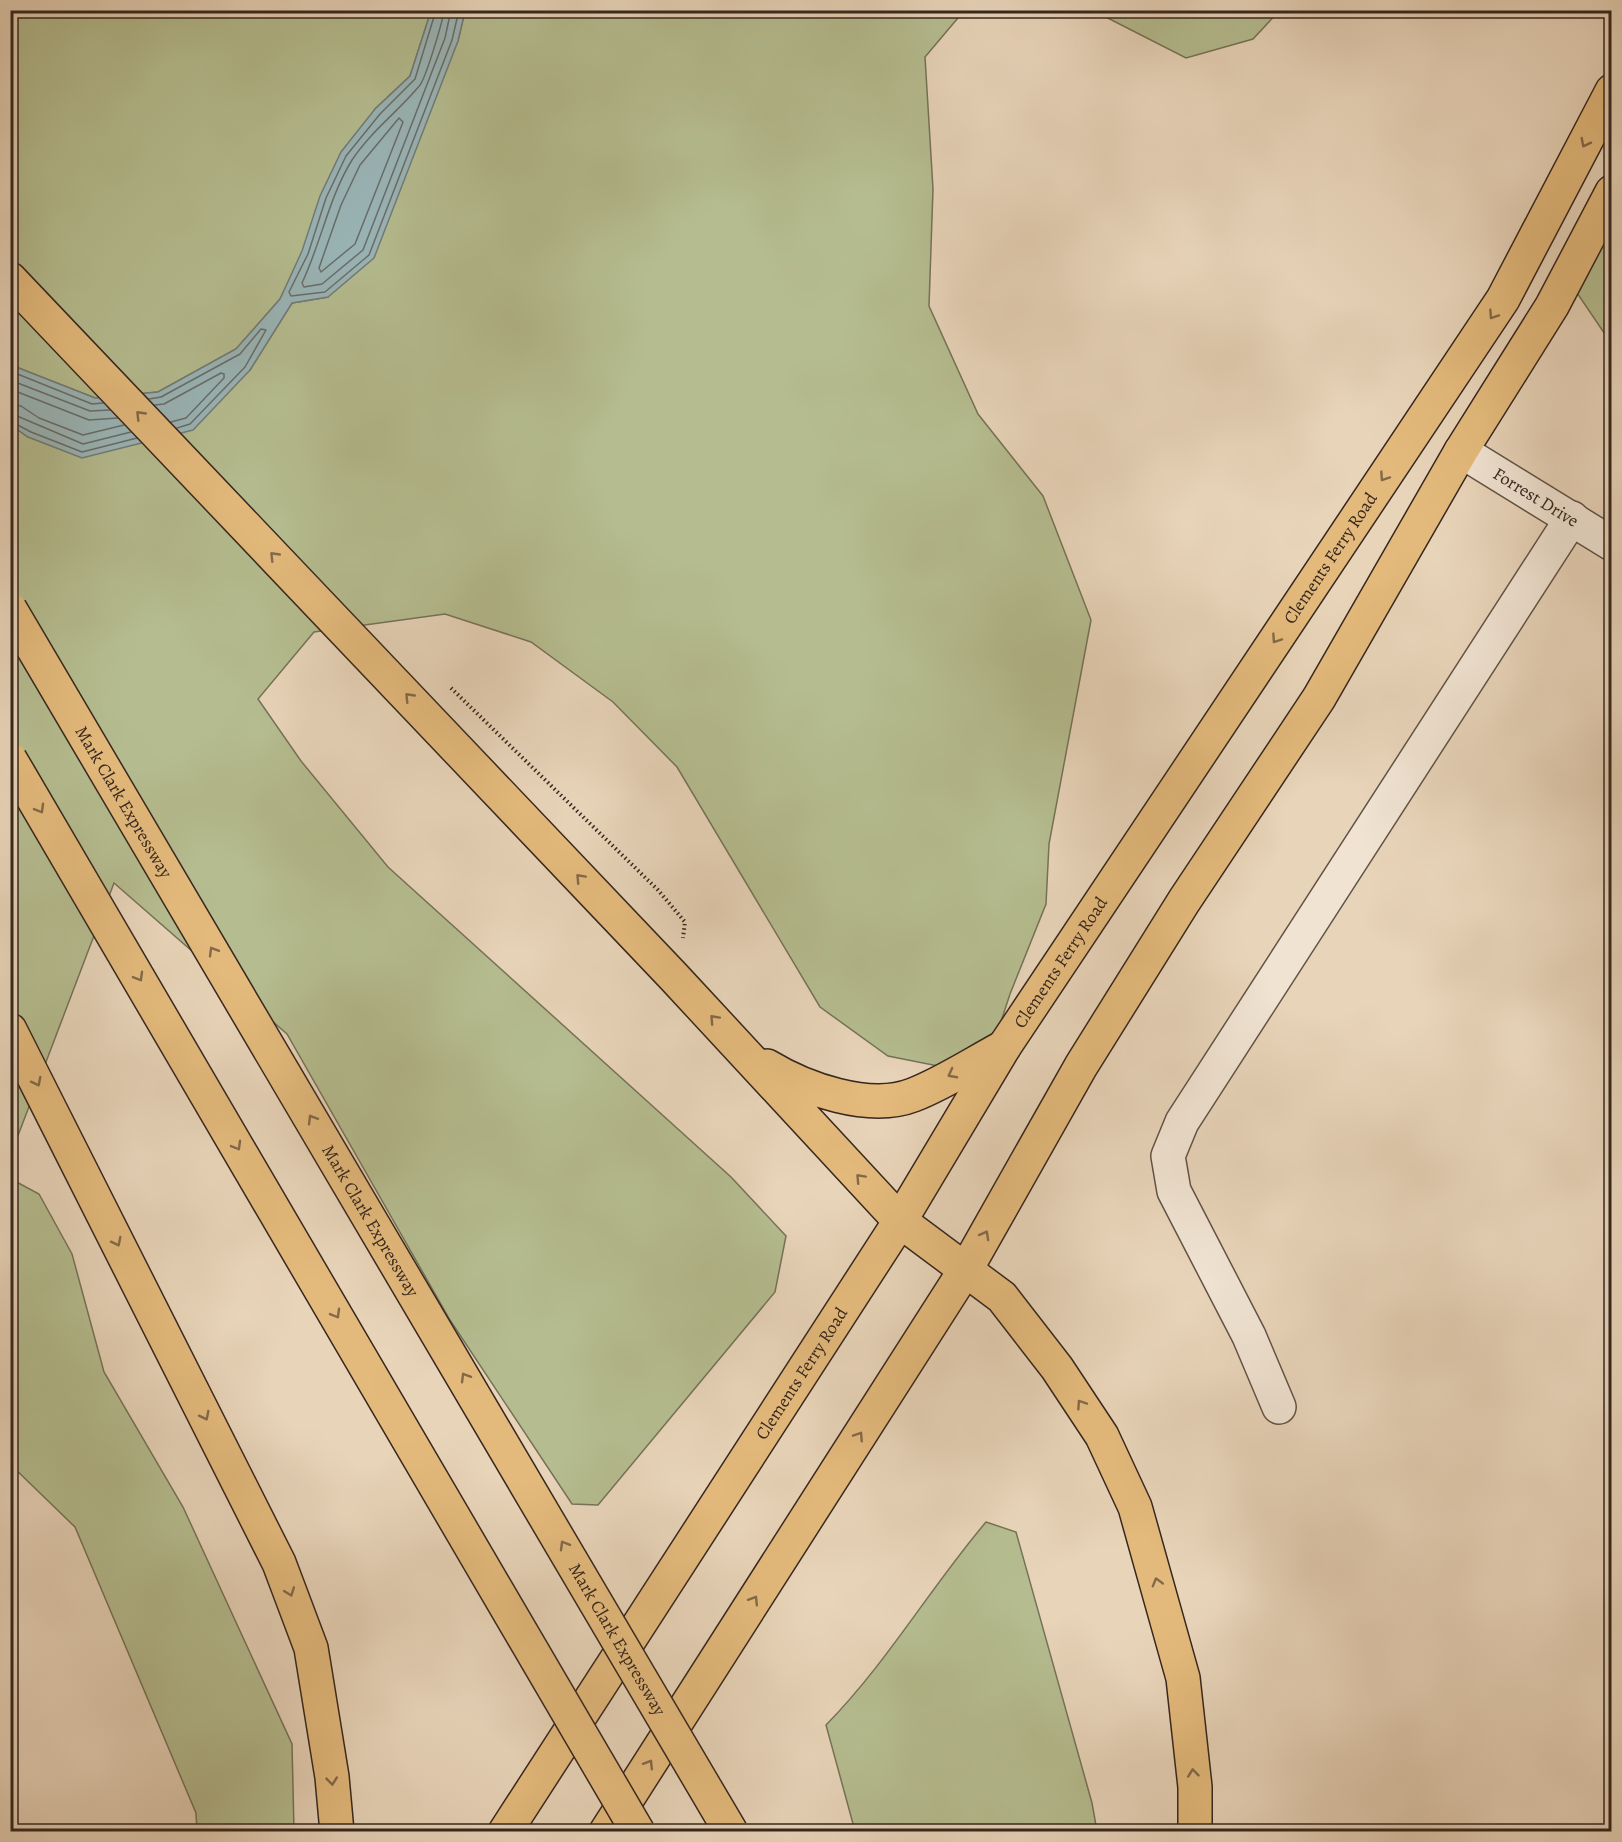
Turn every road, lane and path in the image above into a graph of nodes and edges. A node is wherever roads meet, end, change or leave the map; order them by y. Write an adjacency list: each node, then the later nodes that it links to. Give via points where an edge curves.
1 (1611, 91): 12 (main road, Clements Ferry Road, one-way to 12, via 1503,299)
2 (1611, 192): 4 (main road, via 1552,306)
3 (10, 279): 10 (main road, one-way to 3)
4 (1461, 451): 5 (street, Forrest Drive); 15 (main road, one-way to 4, via 1081,1066 1319,699)
5 (1572, 518): 6 (street, Forrest Drive); 16 (street, via 1182,1122 1168,1156 1174,1191 1249,1336)
6 (1611, 544)
7 (10, 609): 21 (main road, Mark Clark Expressway, one-way to 7, bridge)
8 (442, 680): 10 (path, via 658,890 685,922)
9 (10, 759): 20 (main road, one-way to 20, bridge)
10 (673, 976): 13 (main road, one-way to 10)
11 (10, 1030): 17 (main road, one-way to 17, via 279,1563 311,1648)
12 (1004, 1047): 13 (main road, one-way to 13, via 912,1095 879,1101 828,1094 788,1079); 14 (main road, Clements Ferry Road)
13 (744, 1051): 14 (main road, one-way to 13)
14 (900, 1221): 15 (main road); 18 (main road, Clements Ferry Road)
15 (965, 1271): 19 (main road, one-way to 15); 22 (main road, one-way to 15, via 1195,1787 1183,1678 1135,1507 1102,1436 1057,1368 1002,1298)
16 (1279, 1407)
17 (337, 1832)
18 (505, 1832)
19 (606, 1832)
20 (638, 1832)
21 (730, 1832)
22 (1195, 1832)

